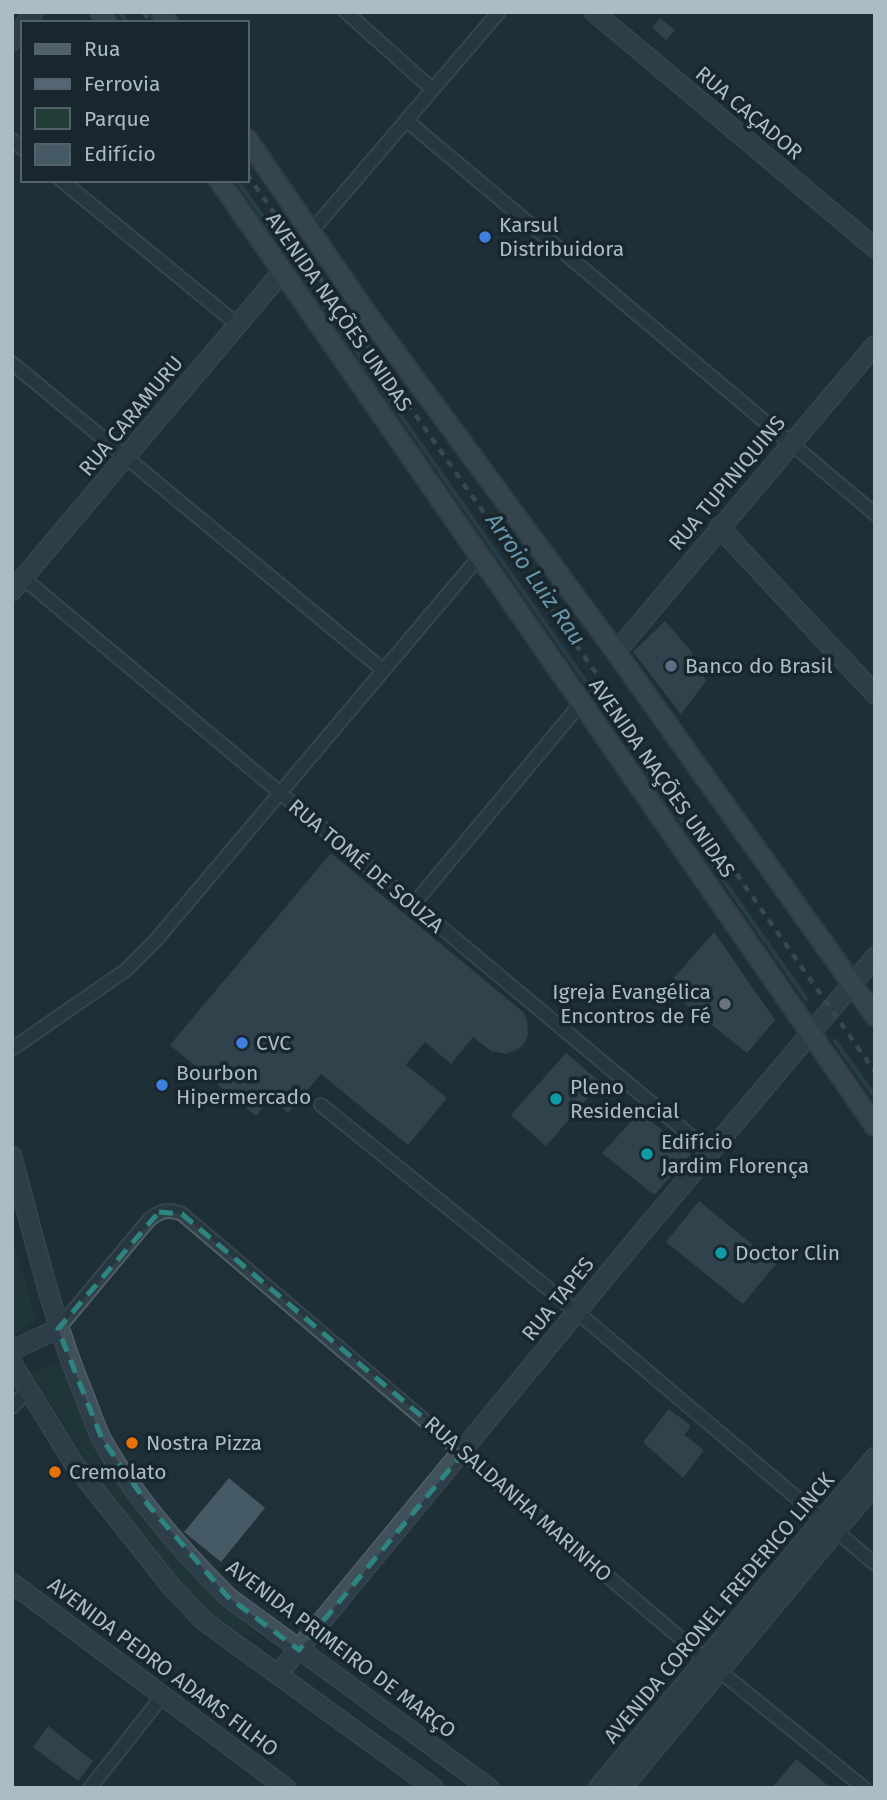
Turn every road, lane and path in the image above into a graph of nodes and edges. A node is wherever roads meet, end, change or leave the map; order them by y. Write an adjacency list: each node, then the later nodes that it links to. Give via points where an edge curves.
1 (346, 12): 4 (street)
2 (499, 12): 4 (street)
3 (594, 12): 10 (main road, RUA CAÇADOR)
4 (432, 89): 5 (street)
5 (406, 120): 9 (street); 15 (street)
6 (248, 140): 9 (main road, AVENIDA NAÇÕES UNIDAS)
7 (63, 182): 12 (street)
8 (220, 182): 11 (main road, AVENIDA NAÇÕES UNIDAS)
9 (310, 233): 21 (main road, AVENIDA NAÇÕES UNIDAS)
10 (875, 248)
11 (284, 271): 12 (main road, RUA CARAMURU); 19 (main road, AVENIDA NAÇÕES UNIDAS)
12 (238, 325): 16 (main road, RUA CARAMURU)
13 (875, 345): 15 (main road, RUA TUPINIQUINS)
14 (12, 363): 16 (street)
15 (790, 443): 17 (street); 18 (main road, RUA TUPINIQUINS)
16 (127, 455): 20 (main road, RUA CARAMURU); 22 (street)
17 (875, 514)
18 (719, 527): 21 (main road, RUA TUPINIQUINS); 23 (main road)
19 (480, 556): 22 (street); 24 (main road, AVENIDA NAÇÕES UNIDAS)
20 (18, 584): 25 (street, RUA TOMÉ DE SOUZA)
21 (616, 652): 28 (main road, AVENIDA NAÇÕES UNIDAS)
22 (383, 670): 25 (street)
23 (875, 694)
24 (582, 702): 26 (street); 30 (main road, AVENIDA NAÇÕES UNIDAS)
25 (279, 795): 26 (street, RUA TOMÉ DE SOUZA); 31 (street, via 126,970)
26 (413, 905): 34 (street, RUA TOMÉ DE SOUZA)
27 (875, 957): 28 (main road, RUA TAPES)
28 (853, 984): 29 (main road, AVENIDA NAÇÕES UNIDAS); 30 (main road, RUA TAPES)
29 (875, 1016)
30 (809, 1034): 33 (main road, AVENIDA NAÇÕES UNIDAS); 34 (main road, RUA TAPES)
31 (12, 1049)
32 (321, 1105): 36 (street)
33 (875, 1126)
34 (710, 1152): 36 (main road, RUA TAPES)
35 (12, 1156): 37 (main road, AVENIDA PRIMEIRO DE MARÇO)
36 (576, 1312): 42 (main road, RUA TAPES); 45 (street)
37 (58, 1329): 38 (main road); 42 (street, RUA SALDANHA MARINHO, via 149,1220 159,1212 174,1210); 48 (main road, AVENIDA PRIMEIRO DE MARÇO, via 102,1439 149,1506 228,1597)
38 (12, 1350)
39 (12, 1363): 40 (main road)
40 (29, 1389): 41 (street); 50 (main road, via 75,1465 170,1585 204,1621)
41 (12, 1407)
42 (464, 1452): 48 (main road, RUA TAPES); 49 (street, RUA SALDANHA MARINHO)
43 (875, 1457): 45 (main road, AVENIDA CORONEL FREDERICO LINCK)
44 (875, 1484): 45 (main road, AVENIDA CORONEL FREDERICO LINCK)
45 (828, 1526): 46 (street); 49 (main road, AVENIDA CORONEL FREDERICO LINCK)
46 (875, 1564)
47 (12, 1583): 51 (main road, AVENIDA PEDRO ADAMS FILHO)
48 (299, 1650): 50 (main road, RUA TAPES); 55 (main road, AVENIDA PRIMEIRO DE MARÇO)
49 (713, 1665): 56 (main road, AVENIDA CORONEL FREDERICO LINCK); 57 (main road, AVENIDA CORONEL FREDERICO LINCK); 58 (street, RUA SALDANHA MARINHO)
50 (279, 1673): 54 (main road)
51 (164, 1694): 52 (street); 53 (main road, AVENIDA PEDRO ADAMS FILHO)
52 (90, 1788)
53 (286, 1788)
54 (434, 1788)
55 (489, 1788)
56 (598, 1788)
57 (622, 1788)
58 (864, 1788)

